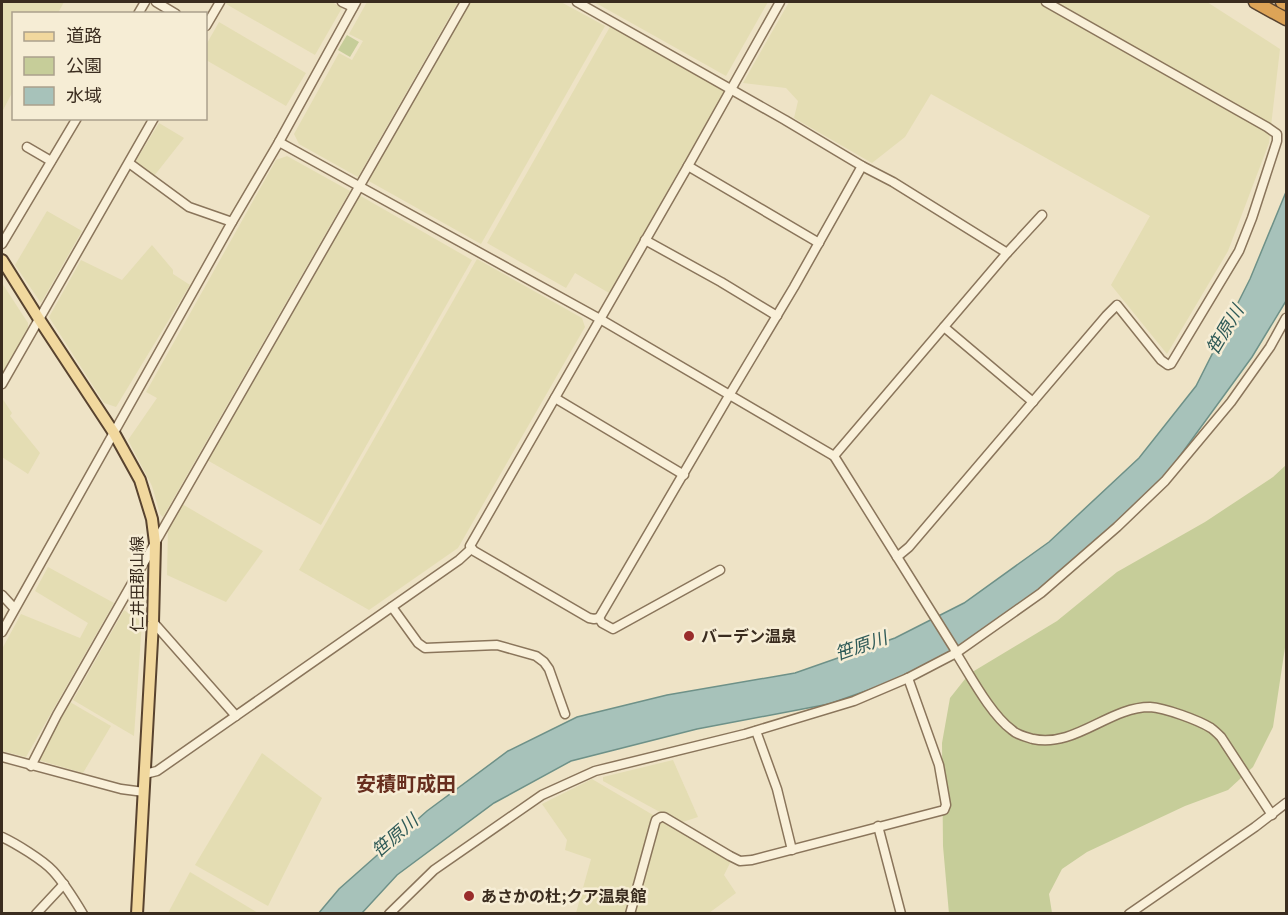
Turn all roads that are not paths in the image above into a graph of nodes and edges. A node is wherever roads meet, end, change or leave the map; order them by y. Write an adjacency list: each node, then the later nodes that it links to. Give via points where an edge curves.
1 (156, 2): 12 (street)
2 (220, 2): 14 (street)
3 (342, 2): 10 (street)
4 (465, 2): 24 (street)
5 (577, 2): 15 (street)
6 (780, 2): 15 (street)
7 (1046, 2): 40 (street, via 1267,127 1277,134 1277,141 1239,251 1171,364 1161,360 1117,305)
8 (1255, 2): 13 (highway)
9 (1282, 2): 11 (highway)
10 (354, 4): 18 (street)
11 (1287, 4)
12 (173, 12)
13 (1287, 19)
14 (207, 24)
15 (730, 89): 22 (street); 23 (street)
16 (76, 120): 20 (street)
17 (153, 120): 21 (street)
18 (279, 142): 24 (street); 26 (street)
19 (27, 147): 20 (street)
20 (51, 161): 29 (street)
21 (129, 163): 26 (street, via 189,207); 34 (street)
22 (688, 166): 27 (street); 28 (street)
23 (862, 166): 28 (street); 30 (street)
24 (359, 186): 35 (street); 44 (street)
25 (1042, 215): 30 (street)
26 (232, 222): 41 (street)
27 (645, 240): 32 (street); 35 (street)
28 (819, 243): 32 (street)
29 (2, 244)
30 (1007, 253): 36 (street)
31 (2, 260): 34 (main road, 仁井田郡山線)
32 (777, 316): 38 (street)
33 (1287, 318): 54 (street, via 1232,402 1165,481 1041,593)
34 (39, 319): 37 (street); 41 (main road, 仁井田郡山線)
35 (600, 319): 38 (street); 39 (street)
36 (944, 327): 40 (street); 42 (street)
37 (2, 384)
38 (730, 394): 42 (street); 43 (street)
39 (555, 398): 43 (street); 45 (street, via 471,544)
40 (1033, 402): 46 (street)
41 (114, 433): 44 (main road, 仁井田郡山線, via 140,480); 50 (street)
42 (834, 456): 46 (street)
43 (684, 475): 51 (street)
44 (155, 543): 52 (main road, 仁井田郡山線); 60 (street)
45 (473, 550): 49 (street); 51 (street, via 589,618)
46 (897, 557): 54 (street)
47 (720, 570): 51 (street, via 616,628)
48 (2, 595): 50 (street)
49 (392, 607): 56 (street, via 425,648 497,645 540,658 549,669); 57 (street)
50 (14, 608): 53 (street)
51 (599, 618)
52 (153, 622): 57 (street); 61 (main road, 仁井田郡山線)
53 (2, 632)
54 (955, 650): 55 (street); 64 (street, via 999,719 1013,732 1026,737 1041,741 1065,737 1121,713 1151,707 1176,712 1210,727 1221,737)
55 (908, 678): 58 (street, via 854,701); 65 (street, via 939,765 946,807)
56 (565, 714)
57 (236, 716): 61 (street, via 161,769)
58 (756, 731): 67 (street, via 777,789); 72 (street, via 595,771 542,795 434,870)
59 (2, 760): 60 (street)
60 (31, 766): 62 (street)
61 (146, 774): 62 (main road, 仁井田郡山線)
62 (144, 792): 71 (main road, 仁井田郡山線)
63 (1287, 803): 64 (street)
64 (1272, 815): 75 (street)
65 (878, 826): 67 (street); 74 (street)
66 (2, 837): 68 (street, via 51,869)
67 (792, 850): 73 (street, via 740,861 661,817 655,823)
68 (64, 884): 69 (street); 70 (street)
69 (36, 914)
70 (83, 914)
71 (137, 914)
72 (390, 914)
73 (630, 914)
74 (901, 914)
75 (1129, 914)

